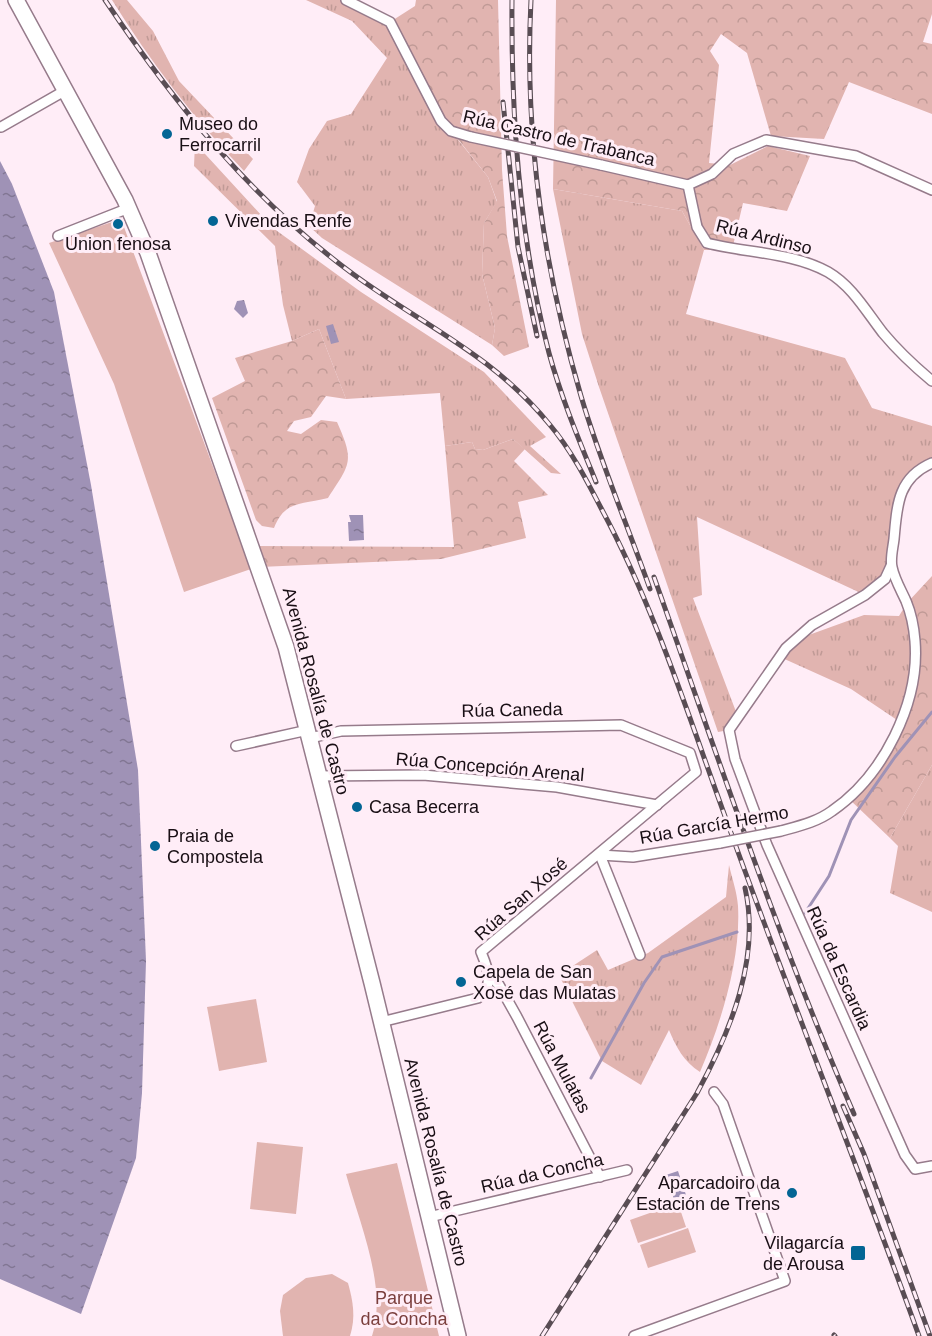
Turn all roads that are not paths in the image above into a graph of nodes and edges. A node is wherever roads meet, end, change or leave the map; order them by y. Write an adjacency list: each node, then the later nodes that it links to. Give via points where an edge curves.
1 (16, 0): 3 (main road, Avenida Rosalía de Castro)
2 (346, 0): 5 (street, Rúa Castro de Trabanca, bridge, via 390,22 441,121 451,130)
3 (66, 90): 4 (street); 7 (main road, Avenida Rosalía de Castro)
4 (1, 127)
5 (688, 185): 6 (street, via 712,174 733,154 766,140 856,156); 9 (street, Rúa Ardinso, via 697,227 707,243 787,258 828,272 859,298 906,360)
6 (932, 190)
7 (129, 208): 8 (street); 12 (main road, Avenida Rosalía de Castro, via 270,597)
8 (58, 236)
9 (932, 381)
10 (932, 464): 11 (street, Rúa García Hermo, via 908,480 898,499)
11 (891, 566): 17 (street, Rúa García Hermo, bridge, via 907,603 915,640 914,672 900,722 885,752 848,798 832,812 782,831 633,856); 22 (street, Rúa da Escardia, via 885,579 865,596 812,625 786,648 729,730 735,759 767,845 905,1155 915,1169)
12 (309, 734): 13 (street, Rúa Caneda); 14 (street, Rúa Caneda, via 621,724 690,753); 15 (main road, Avenida Rosalía de Castro)
13 (236, 746)
14 (696, 772): 16 (street, Rúa San Xosé)
15 (319, 776): 16 (street, Rúa Concepción Arenal, via 423,775 557,788); 20 (main road, Avenida Rosalía de Castro)
16 (657, 805): 17 (street, Rúa San Xosé)
17 (600, 855): 18 (street); 19 (street, Rúa San Xosé, via 481,952)
18 (640, 955)
19 (490, 976): 20 (street, via 487,989 478,998); 24 (street, Rúa Mulatas, via 517,1017)
20 (381, 1022): 25 (main road, Avenida Rosalía de Castro)
21 (714, 1092): 27 (street, via 723,1104 785,1281)
22 (932, 1166)
23 (627, 1170): 24 (street, Rúa da Concha)
24 (600, 1177): 25 (street, Rúa da Concha)
25 (429, 1217): 26 (main road, Avenida Rosalía de Castro)
26 (458, 1336)
27 (634, 1336)

